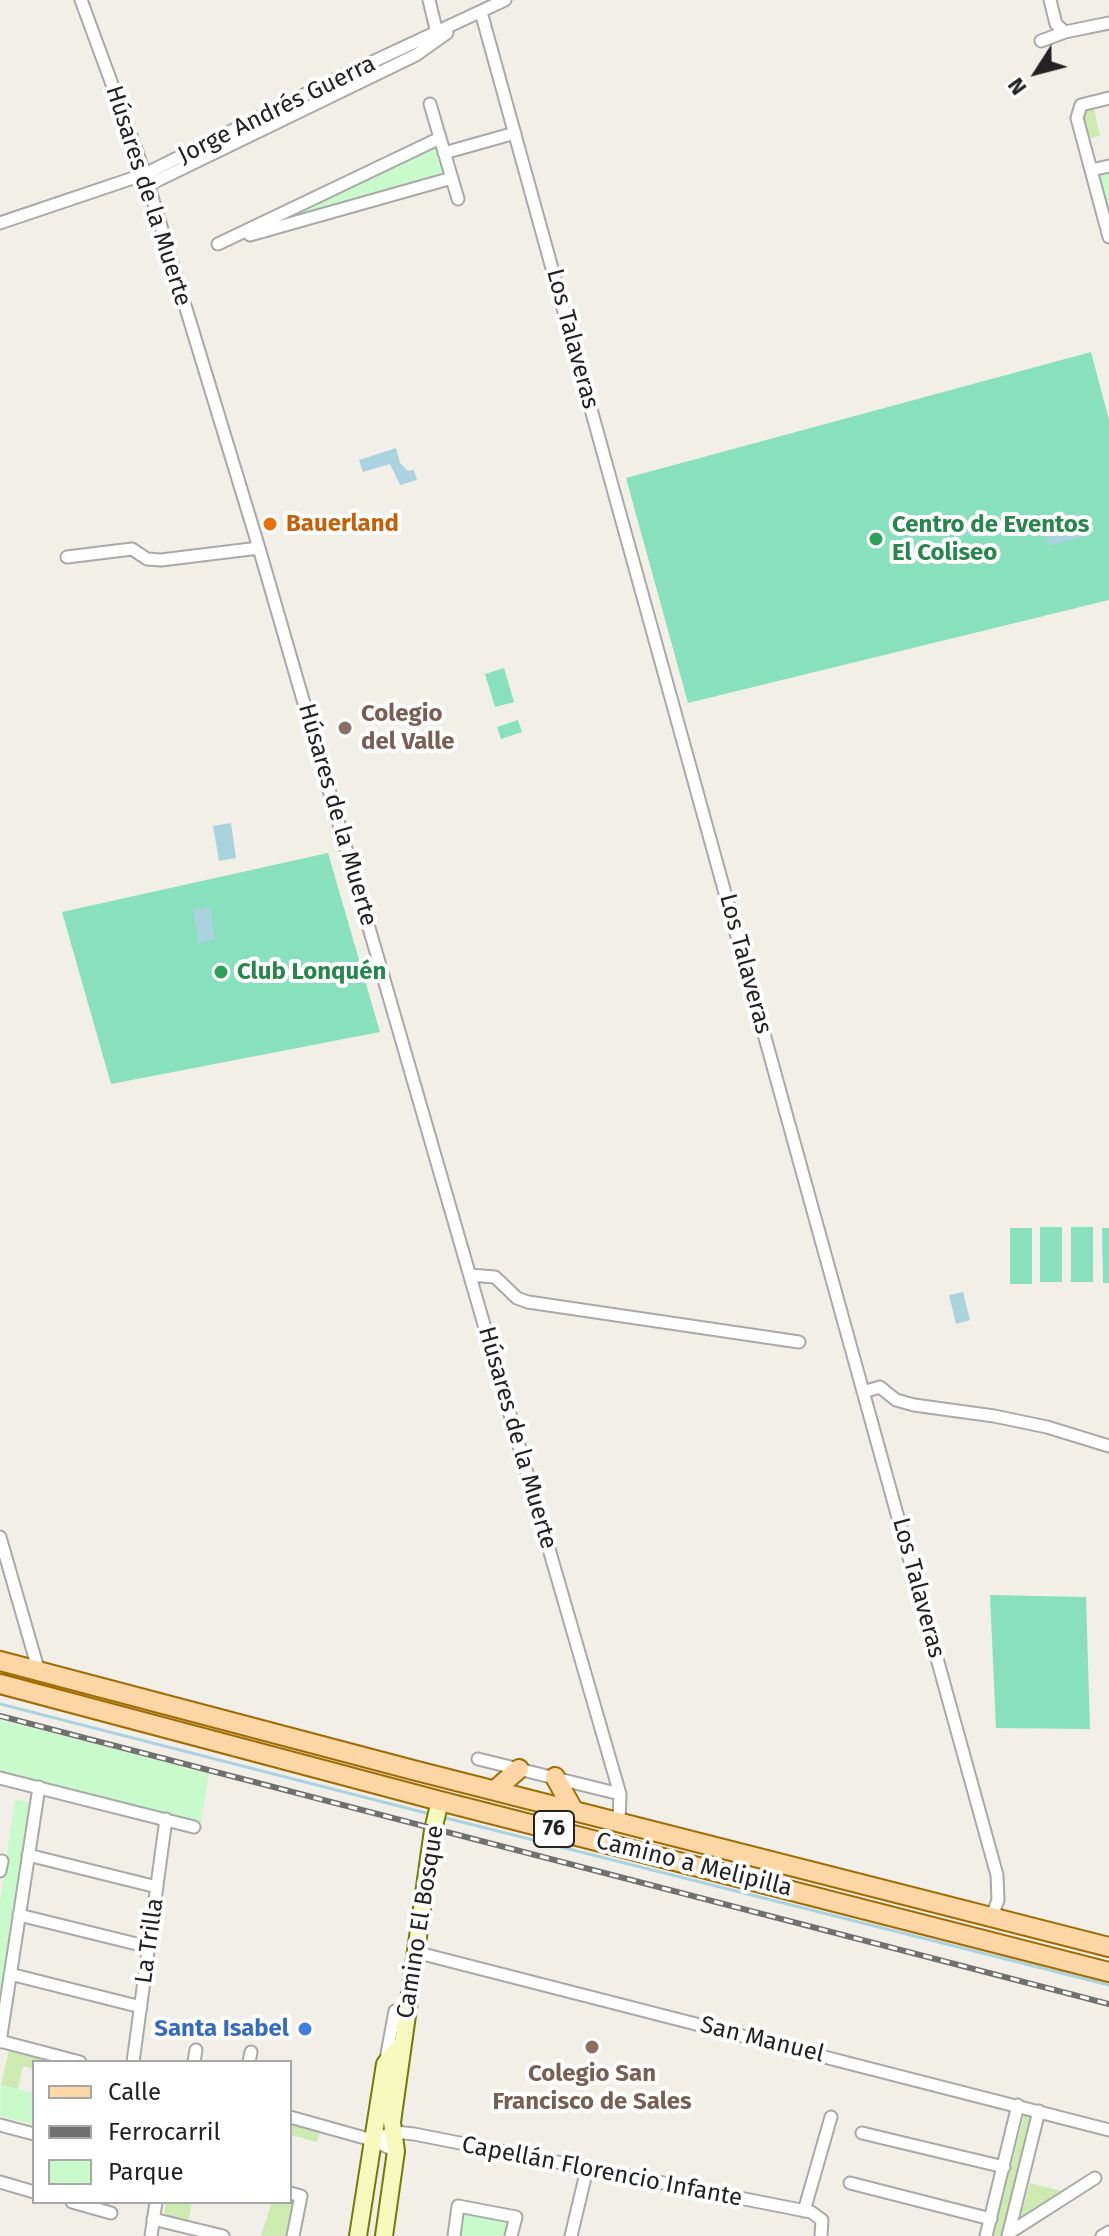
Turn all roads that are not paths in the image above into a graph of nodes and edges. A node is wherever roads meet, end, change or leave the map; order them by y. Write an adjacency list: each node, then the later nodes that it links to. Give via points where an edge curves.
1 (81, 0): 19 (street, Húsares de la Muerte)
2 (429, 0): 9 (street)
3 (505, 0): 5 (street, Jorge Andrés Guerra)
4 (1050, 0): 8 (street, via 1056,24)
5 (481, 12): 6 (street, Jorge Andrés Guerra); 13 (street, Los Talaveras)
6 (460, 22): 9 (street, Jorge Andrés Guerra); 19 (street, Jorge Andrés Guerra, via 416,55)
7 (1109, 23): 8 (street)
8 (1065, 32): 10 (street)
9 (437, 33): 19 (street, Jorge Andrés Guerra, via 338,78)
10 (1041, 41)
11 (1109, 98): 17 (street, via 1081,105 1077,112)
12 (430, 104): 14 (street)
13 (515, 133): 15 (street); 27 (street, Los Talaveras)
14 (440, 138): 15 (street); 18 (street, via 218,244)
15 (444, 153): 18 (street)
16 (1109, 166): 17 (street)
17 (1091, 170): 22 (street)
18 (452, 178): 20 (street)
19 (146, 179): 21 (street, Jorge Andrés Guerra); 23 (street, Húsares de la Muerte)
20 (458, 199)
21 (0, 223)
22 (1109, 235)
23 (259, 548): 24 (street, via 161,560 147,559 132,549); 25 (street, Húsares de la Muerte)
24 (67, 557)
25 (470, 1275): 26 (street, via 495,1277 528,1302); 39 (street, Húsares de la Muerte)
26 (799, 1342)
27 (863, 1392): 28 (street, via 880,1387 896,1400 914,1405 1021,1422); 48 (street, Los Talaveras, via 997,1875 998,1900)
28 (1109, 1446)
29 (0, 1537): 31 (street)
30 (0, 1661): 31 (main road, Camino a Melipilla / 76)
31 (39, 1672): 38 (main road, Camino a Melipilla / 76)
32 (0, 1684): 40 (main road, Camino a Melipilla / 76)
33 (478, 1759): 34 (street)
34 (519, 1769): 35 (street); 38 (main road)
35 (555, 1777): 39 (street); 41 (main road)
36 (0, 1778): 37 (street)
37 (39, 1787): 42 (street); 45 (street)
38 (495, 1790): 41 (main road, Camino a Melipilla / 76)
39 (620, 1794): 43 (street, Húsares de la Muerte)
40 (438, 1811): 50 (main road, Camino a Melipilla / 76); 54 (street, Camino El Bosque)
41 (574, 1811): 43 (main road, Camino a Melipilla / 76)
42 (166, 1819): 44 (street); 46 (street, La Trilla)
43 (619, 1822): 48 (main road, Camino a Melipilla / 76)
44 (194, 1827)
45 (28, 1855): 46 (street); 47 (street)
46 (157, 1887): 51 (street, La Trilla)
47 (19, 1915): 51 (street); 56 (street)
48 (992, 1916): 49 (main road, Camino a Melipilla / 76); 50 (main road)
49 (1019, 1924): 52 (main road); 53 (main road, Camino a Melipilla / 76)
50 (985, 1938): 52 (main road, Camino a Melipilla / 76)
51 (149, 1947): 57 (street, La Trilla)
52 (1014, 1947): 55 (main road, Camino a Melipilla / 76)
53 (1109, 1947)
54 (415, 1952): 60 (street, Camino El Bosque); 64 (street, San Manuel)
55 (1109, 1972)
56 (10, 1974): 57 (street); 59 (street)
57 (141, 2007): 62 (street, La Trilla)
58 (395, 2011): 63 (street, Camino El Bosque)
59 (0, 2041): 61 (street)
60 (403, 2043): 63 (street, Camino El Bosque); 70 (street, Camino El Bosque)
61 (72, 2060)
62 (133, 2060)
63 (385, 2064): 73 (street, Camino El Bosque)
64 (1018, 2105): 65 (street, San Manuel); 75 (street)
65 (1039, 2111): 69 (street, San Manuel); 90 (street)
66 (831, 2117): 84 (street)
67 (292, 2118): 73 (street)
68 (0, 2125): 71 (street)
69 (1109, 2130)
70 (395, 2132): 73 (street); 74 (street, Camino El Bosque); 76 (street, Capellán Florencio Infante)
71 (32, 2133)
72 (862, 2133): 75 (street)
73 (372, 2140): 74 (street); 94 (street, Camino El Bosque)
74 (396, 2151): 95 (street, Camino El Bosque)
75 (1004, 2167): 87 (street)
76 (587, 2169): 84 (street, Capellán Florencio Infante); 98 (street)
77 (1095, 2178): 90 (street)
78 (0, 2182): 80 (street)
79 (850, 2183): 87 (street)
80 (32, 2191)
81 (295, 2194): 93 (street)
82 (79, 2204): 85 (street)
83 (156, 2204): 86 (street)
84 (804, 2211): 88 (street, Capellán Florencio Infante, via 820,2217)
85 (111, 2213)
86 (153, 2219): 91 (street); 92 (street)
87 (991, 2219): 99 (street)
88 (822, 2232)
89 (1109, 2232): 100 (street)
90 (1008, 2235)
91 (151, 2236)
92 (223, 2236)
93 (293, 2236)
94 (358, 2236)
95 (384, 2236)
96 (454, 2236): 97 (street, via 458,2206 516,2217)
97 (511, 2236)
98 (571, 2236)
99 (986, 2236)
100 (1102, 2236)

